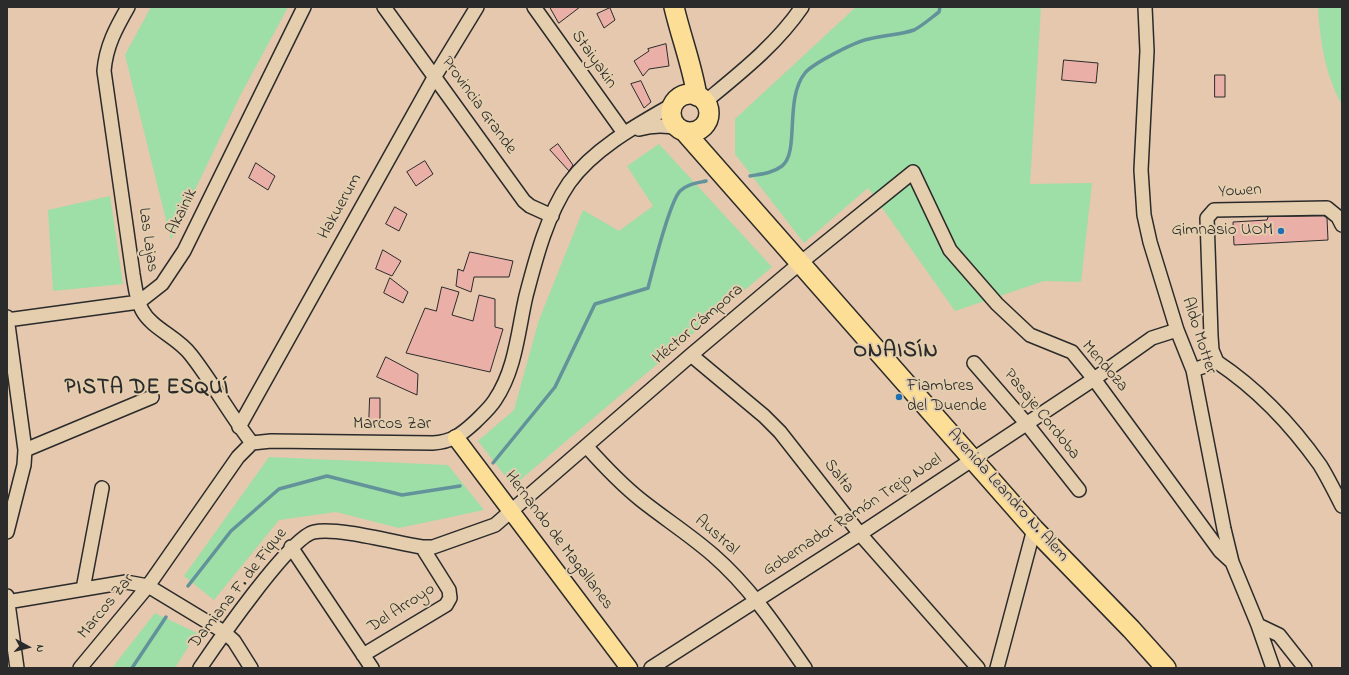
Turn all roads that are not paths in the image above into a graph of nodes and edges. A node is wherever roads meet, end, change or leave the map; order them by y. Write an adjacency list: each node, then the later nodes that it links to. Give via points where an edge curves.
1 (128, 7): 19 (street, Las Lajas, via 112,35 105,54 104,71)
2 (304, 7): 19 (street, Akainik, via 184,251 162,284)
3 (384, 7): 9 (street, Provincia Grande)
4 (477, 7): 9 (street, Hakuerum)
5 (534, 7): 13 (street, Staiyakin)
6 (674, 7): 10 (highway, Avenida Leandro N. Alem, via 680,33 682,71)
7 (802, 7): 10 (street, Marcos Zar, via 772,44)
8 (1145, 7): 21 (street, Aldo Motter, via 1147,51 1141,170 1144,215)
9 (435, 76): 16 (street, Provincia Grande, via 524,201); 29 (street, Hakuerum)
10 (689, 100): 11 (highway, Avenida Leandro N. Alem, via 709,113); 12 (highway, Avenida Leandro N. Alem, via 671,115); 13 (street, Marcos Zar)
11 (706, 124): 12 (highway, via 696,131); 15 (highway, Avenida Leandro N. Alem, via 710,140)
12 (681, 130): 13 (street, Marcos Zar, via 666,125 650,126); 15 (highway, Avenida Leandro N. Alem)
13 (624, 133): 16 (street, Marcos Zar, via 570,182)
14 (914, 172): 18 (street, Héctor Cámpora); 26 (street, Mendoza, via 950,250 997,304 1030,335 1072,352)
15 (730, 183): 18 (highway, Avenida Leandro N. Alem)
16 (552, 216): 30 (street, Marcos Zar, via 526,295 505,382 495,400)
17 (1342, 225): 23 (street, Yowen, via 1338,217 1327,208 1234,209 1214,210 1210,213 1207,218 1211,336 1212,350)
18 (799, 264): 22 (street, Héctor Cámpora); 34 (highway, Avenida Leandro N. Alem)
19 (139, 302): 20 (street); 29 (street, Las Lajas, via 149,319 191,354)
20 (7, 319): 33 (street)
21 (1177, 330): 25 (street, Aldo Motter); 26 (street, Gobernador Ramón Trejo Noel, via 1152,338)
22 (691, 355): 32 (street, Héctor Cámpora); 41 (street, Salta, via 780,432)
23 (1217, 362): 25 (street); 37 (street, via 1245,380 1276,410 1320,466)
24 (974, 363): 28 (street, Pasaje Cordoba)
25 (1193, 370): 44 (street, Aldo Motter)
26 (1094, 379): 28 (street, Gobernador Ramón Trejo Noel); 44 (street, Mendoza, via 1220,551)
27 (152, 396): 33 (street)
28 (1026, 423): 34 (street, Gobernador Ramón Trejo Noel); 36 (street, Pasaje Cordoba)
29 (239, 427): 31 (street, Las Lajas)
30 (456, 438): 31 (street, Marcos Zar, via 433,444 271,441); 38 (main road, Hernando de Magallanes)
31 (252, 443): 45 (street, Marcos Zar, via 238,457)
32 (587, 447): 38 (street, Héctor Cámpora); 48 (street, Austral, via 610,473 641,500 715,557)
33 (25, 450): 40 (street, via 24,464)
34 (972, 458): 39 (highway, Avenida Leandro N. Alem); 41 (street, Gobernador Ramón Trejo Noel)
35 (102, 488): 46 (street)
36 (1079, 490)
37 (1342, 506)
38 (513, 511): 43 (street, Damiana F. de Fique, via 486,529 433,548); 58 (main road, Hernando de Magallanes)
39 (1034, 529): 52 (highway, Avenida Leandro N. Alem); 62 (street)
40 (7, 532)
41 (860, 534): 48 (street, Gobernador Ramón Trejo Noel); 61 (street, Salta)
42 (291, 547): 43 (street, Damiana F. de Fique, via 308,533 328,531); 50 (street, Damiana F. de Fique); 51 (street)
43 (422, 548): 51 (street, Del Arroyo, via 449,590 450,598 446,605)
44 (1232, 562): 49 (street, Aldo Motter)
45 (148, 586): 46 (street, via 126,582); 50 (street); 54 (street, Marcos Zar)
46 (82, 589): 47 (street)
47 (7, 600): 53 (street)
48 (756, 601): 59 (street, Gobernador Ramón Trejo Noel); 60 (street, Austral)
49 (1258, 625): 63 (street, Aldo Motter); 64 (street, via 1279,635)
50 (224, 632): 55 (street, Damiana F. de Fique); 56 (street, via 234,641)
51 (363, 655): 57 (street)
52 (1163, 666)
53 (17, 668)
54 (80, 668)
55 (200, 668)
56 (251, 668)
57 (372, 668)
58 (629, 668)
59 (651, 668)
60 (805, 668)
61 (978, 668)
62 (997, 668)
63 (1273, 668)
64 (1305, 668)

